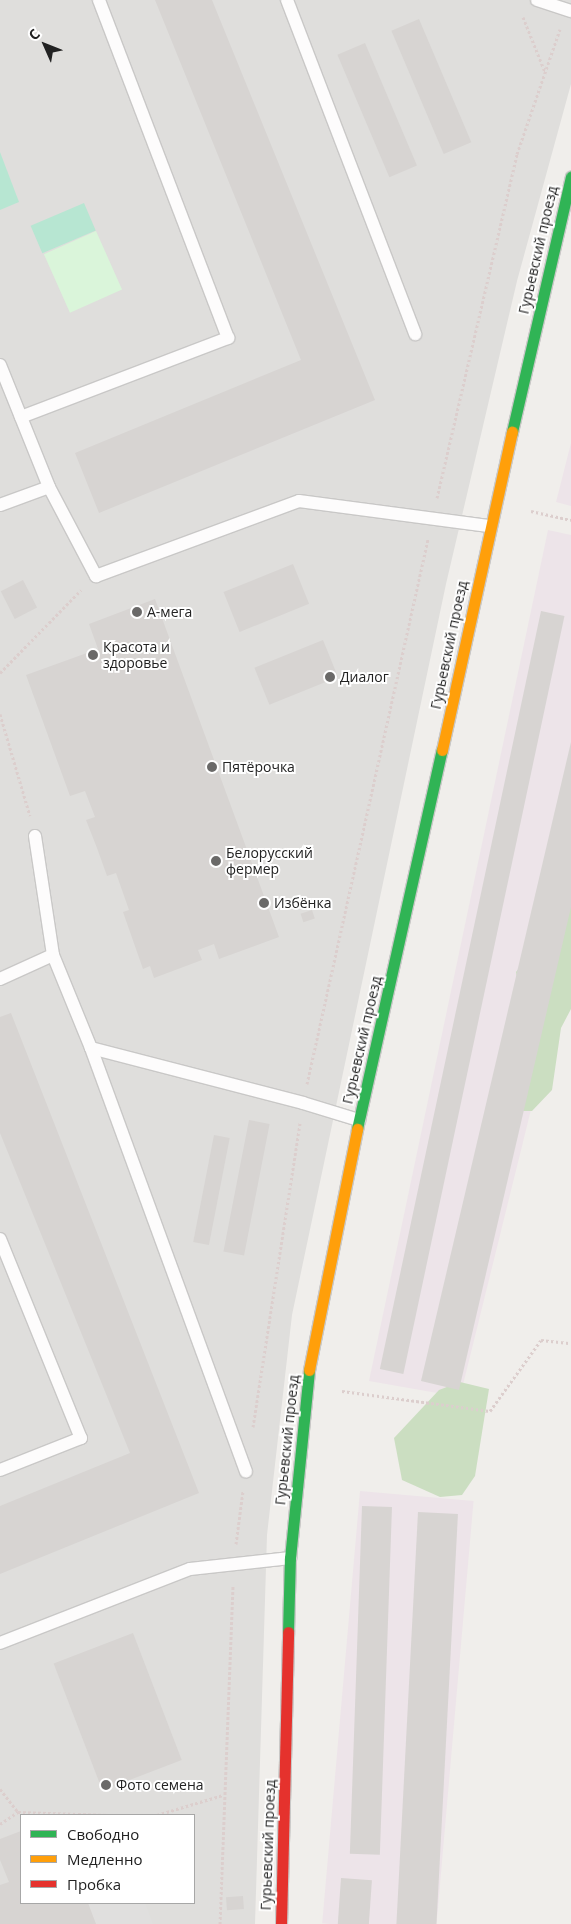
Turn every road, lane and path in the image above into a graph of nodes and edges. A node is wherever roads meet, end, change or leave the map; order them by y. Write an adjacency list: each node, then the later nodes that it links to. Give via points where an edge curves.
1 (99, 0): 10 (lane, via 228,338)
2 (287, 0): 8 (lane)
3 (537, 0): 5 (lane)
4 (520, 9): 6 (path)
5 (569, 10): 6 (path)
6 (545, 73): 14 (path, via 517,154)
7 (571, 177): 16 (street, Гурьевский проезд)
8 (415, 334)
9 (0, 365): 10 (lane)
10 (21, 417): 11 (lane)
11 (49, 487): 12 (lane); 17 (lane)
12 (0, 505)
13 (531, 511): 15 (path)
14 (432, 518): 16 (lane); 17 (lane, via 298,501); 24 (path)
15 (571, 520)
16 (490, 526): 25 (street, Гурьевский проезд, via 413,887)
17 (96, 576): 18 (path)
18 (0, 673)
19 (0, 714): 20 (path)
20 (36, 836): 21 (lane)
21 (53, 955): 22 (lane); 23 (lane)
22 (0, 980)
23 (91, 1048): 24 (lane); 31 (lane)
24 (303, 1103): 25 (lane); 29 (path)
25 (359, 1120): 32 (street, Гурьевский проезд, via 308,1379)
26 (0, 1239): 30 (lane, via 81,1438)
27 (571, 1343): 28 (path, via 541,1340 490,1411)
28 (342, 1391)
29 (252, 1434)
30 (0, 1470)
31 (246, 1472): 33 (path)
32 (290, 1558): 33 (lane); 42 (street, Гурьевский проезд)
33 (234, 1563): 34 (lane, via 190,1569); 36 (path)
34 (0, 1643)
35 (0, 1789): 37 (path)
36 (224, 1795): 39 (path); 41 (path)
37 (18, 1812): 38 (path); 40 (path)
38 (79, 1814)
39 (160, 1814)
40 (0, 1824)
41 (220, 1924)
42 (281, 1924)

